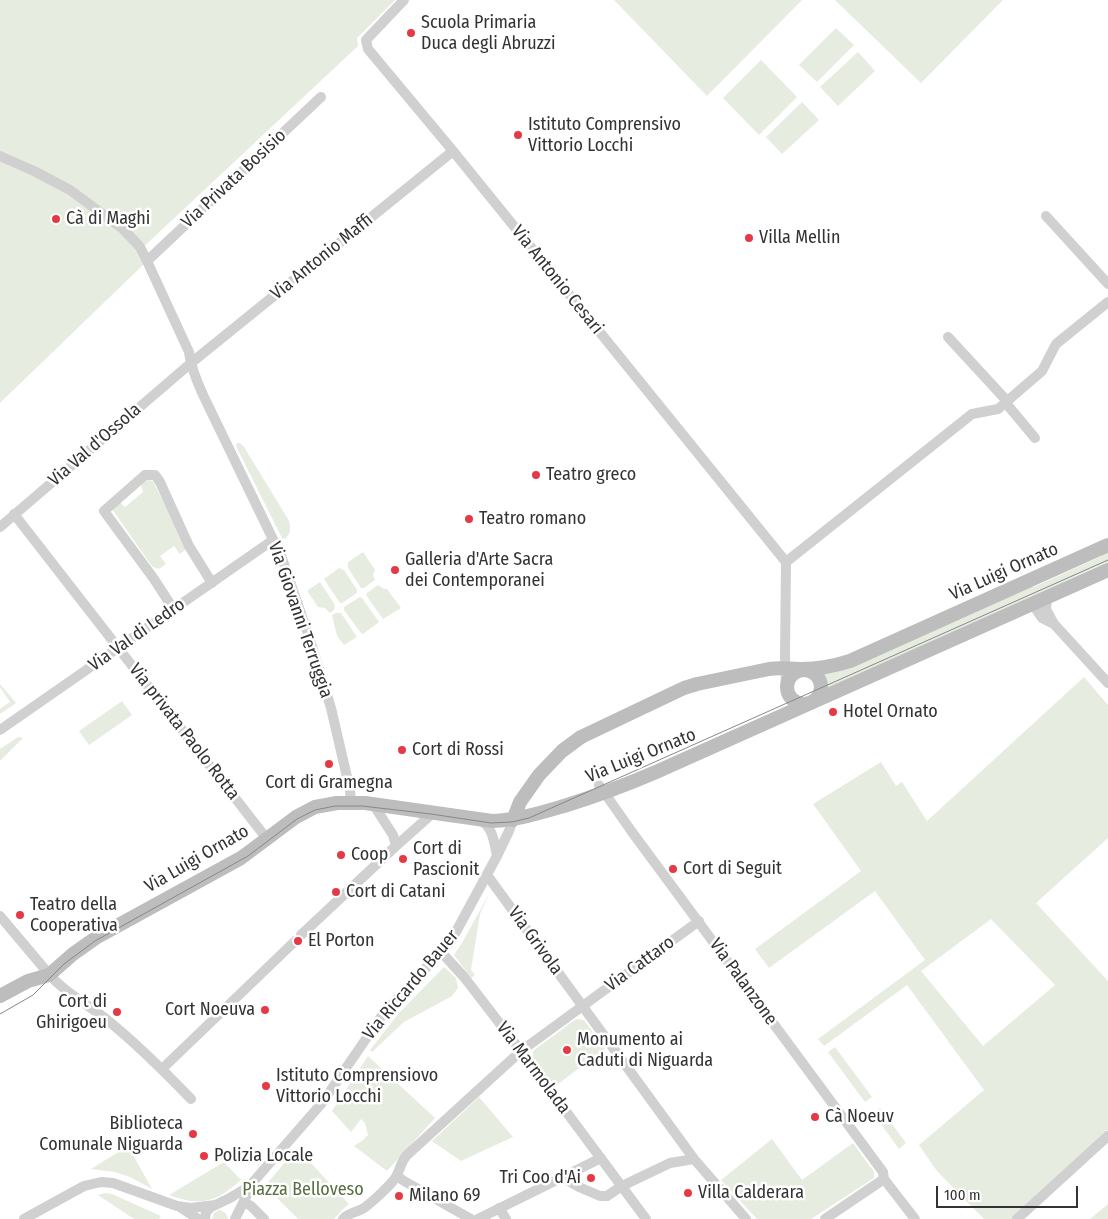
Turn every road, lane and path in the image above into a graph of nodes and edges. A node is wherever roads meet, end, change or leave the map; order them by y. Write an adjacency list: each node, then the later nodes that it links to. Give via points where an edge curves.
1 (404, 0): 3 (street, Via Antonio Cesari, via 366,40 368,49)
2 (321, 97): 6 (street, Via Privata Bosisio)
3 (452, 151): 10 (street, Via Antonio Maffi); 17 (street, Via Antonio Cesari)
4 (0, 156): 6 (street, Via Giovanni Terruggia, via 70,190 123,229 140,247)
5 (1046, 216): 7 (street)
6 (147, 261): 10 (street, Via Giovanni Terruggia, via 189,352)
7 (1108, 282)
8 (1108, 302): 11 (street, via 1056,344 1042,371)
9 (948, 337): 11 (street)
10 (191, 364): 13 (street, Via Val d'Ossola); 15 (street, Via Giovanni Terruggia)
11 (1006, 402): 12 (street); 17 (street, via 998,409 972,414)
12 (1035, 438)
13 (14, 514): 14 (street, Via Val d'Ossola); 24 (street, Via privata Paolo Rotta)
14 (0, 527)
15 (275, 544): 19 (street, Via Val di Ledro); 32 (street, Via Giovanni Terruggia, via 331,708)
16 (1108, 545): 26 (main road, Via Luigi Ornato, via 850,661)
17 (786, 562): 25 (street)
18 (1108, 570): 20 (main road, Via Luigi Ornato)
19 (212, 583): 22 (street, Via Val di Ledro); 22 (street, via 190,546 160,482 155,475 145,475 104,511)
20 (1047, 598): 21 (main road, Via Luigi Ornato); 23 (street, via 1046,610)
21 (1033, 604): 23 (street, via 1042,618); 29 (main road, Via Luigi Ornato)
22 (174, 610): 24 (street, Via Val di Ledro)
23 (1054, 624): 27 (street)
24 (119, 648): 30 (street, Via Val di Ledro); 37 (street, Via privata Paolo Rotta)
25 (786, 669): 26 (main road, Via Luigi Ornato); 28 (street); 36 (main road, Via Luigi Ornato, via 769,669 684,688 581,738 562,751 539,776 520,802)
26 (803, 669): 28 (main road, via 792,674); 29 (main road, via 815,673 821,683 820,694)
27 (1108, 683)
28 (786, 685): 29 (main road, via 794,701 801,704)
29 (811, 702): 31 (main road, Via Luigi Ornato, via 656,772)
30 (0, 730)
31 (602, 789): 36 (main road, Via Luigi Ornato); 42 (street, Via Palanzone)
32 (351, 803): 33 (main road, Via Luigi Ornato); 37 (main road, Via Luigi Ornato, via 315,807)
33 (373, 804): 34 (main road, Via Luigi Ornato); 38 (street, via 393,835)
34 (433, 813): 35 (main road, Via Luigi Ornato); 38 (street)
35 (479, 820): 36 (main road, Via Luigi Ornato); 39 (street, via 492,832)
36 (513, 820): 39 (street, Via Riccardo Bauer)
37 (267, 839): 46 (main road, Via Luigi Ornato, via 241,858 97,937)
38 (396, 846): 43 (street)
39 (497, 856): 40 (street, Via Riccardo Bauer)
40 (487, 875): 45 (street, Via Riccardo Bauer, via 452,941); 48 (street, Via Grivola)
41 (0, 916): 46 (street)
42 (699, 921): 48 (street, Via Cattaro); 57 (street, Via Palanzone, via 883,1172)
43 (301, 936)
44 (290, 946): 50 (street)
45 (442, 952): 49 (street, Via Marmolada); 58 (street, Via Riccardo Bauer, via 384,1014 322,1102)
46 (49, 975): 47 (main road, via 28,981); 50 (street)
47 (0, 996)
48 (582, 1006): 49 (street, Via Cattaro); 54 (street, Via Grivola)
49 (521, 1051): 53 (street, Via Marmolada); 55 (street, Via Cattaro, via 406,1156)
50 (162, 1069): 51 (street)
51 (191, 1099)
52 (1108, 1136): 77 (street)
53 (601, 1158): 56 (street); 59 (street, Via Marmolada)
54 (694, 1159): 59 (street, via 670,1163); 74 (street)
55 (397, 1176): 69 (street, Via Cattaro, via 365,1207); 70 (street)
56 (562, 1178): 59 (street, via 600,1196 607,1196); 63 (street)
57 (884, 1179): 75 (street); 76 (street, Via Palanzone)
58 (252, 1184): 60 (street); 61 (street)
59 (622, 1186): 73 (street, Via Marmolada)
60 (244, 1202): 67 (street); 68 (street)
61 (216, 1204): 62 (street, via 191,1208); 66 (street, via 208,1210); 67 (street, via 225,1204)
62 (177, 1206): 64 (street, via 113,1183 101,1182 84,1186); 65 (street)
63 (499, 1208): 71 (street); 72 (street)
64 (24, 1219)
65 (198, 1219)
66 (205, 1219)
67 (235, 1219)
68 (264, 1219)
69 (343, 1219)
70 (471, 1219)
71 (478, 1219)
72 (506, 1219)
73 (646, 1219)
74 (746, 1219)
75 (825, 1219)
76 (915, 1219)
77 (1017, 1219)

